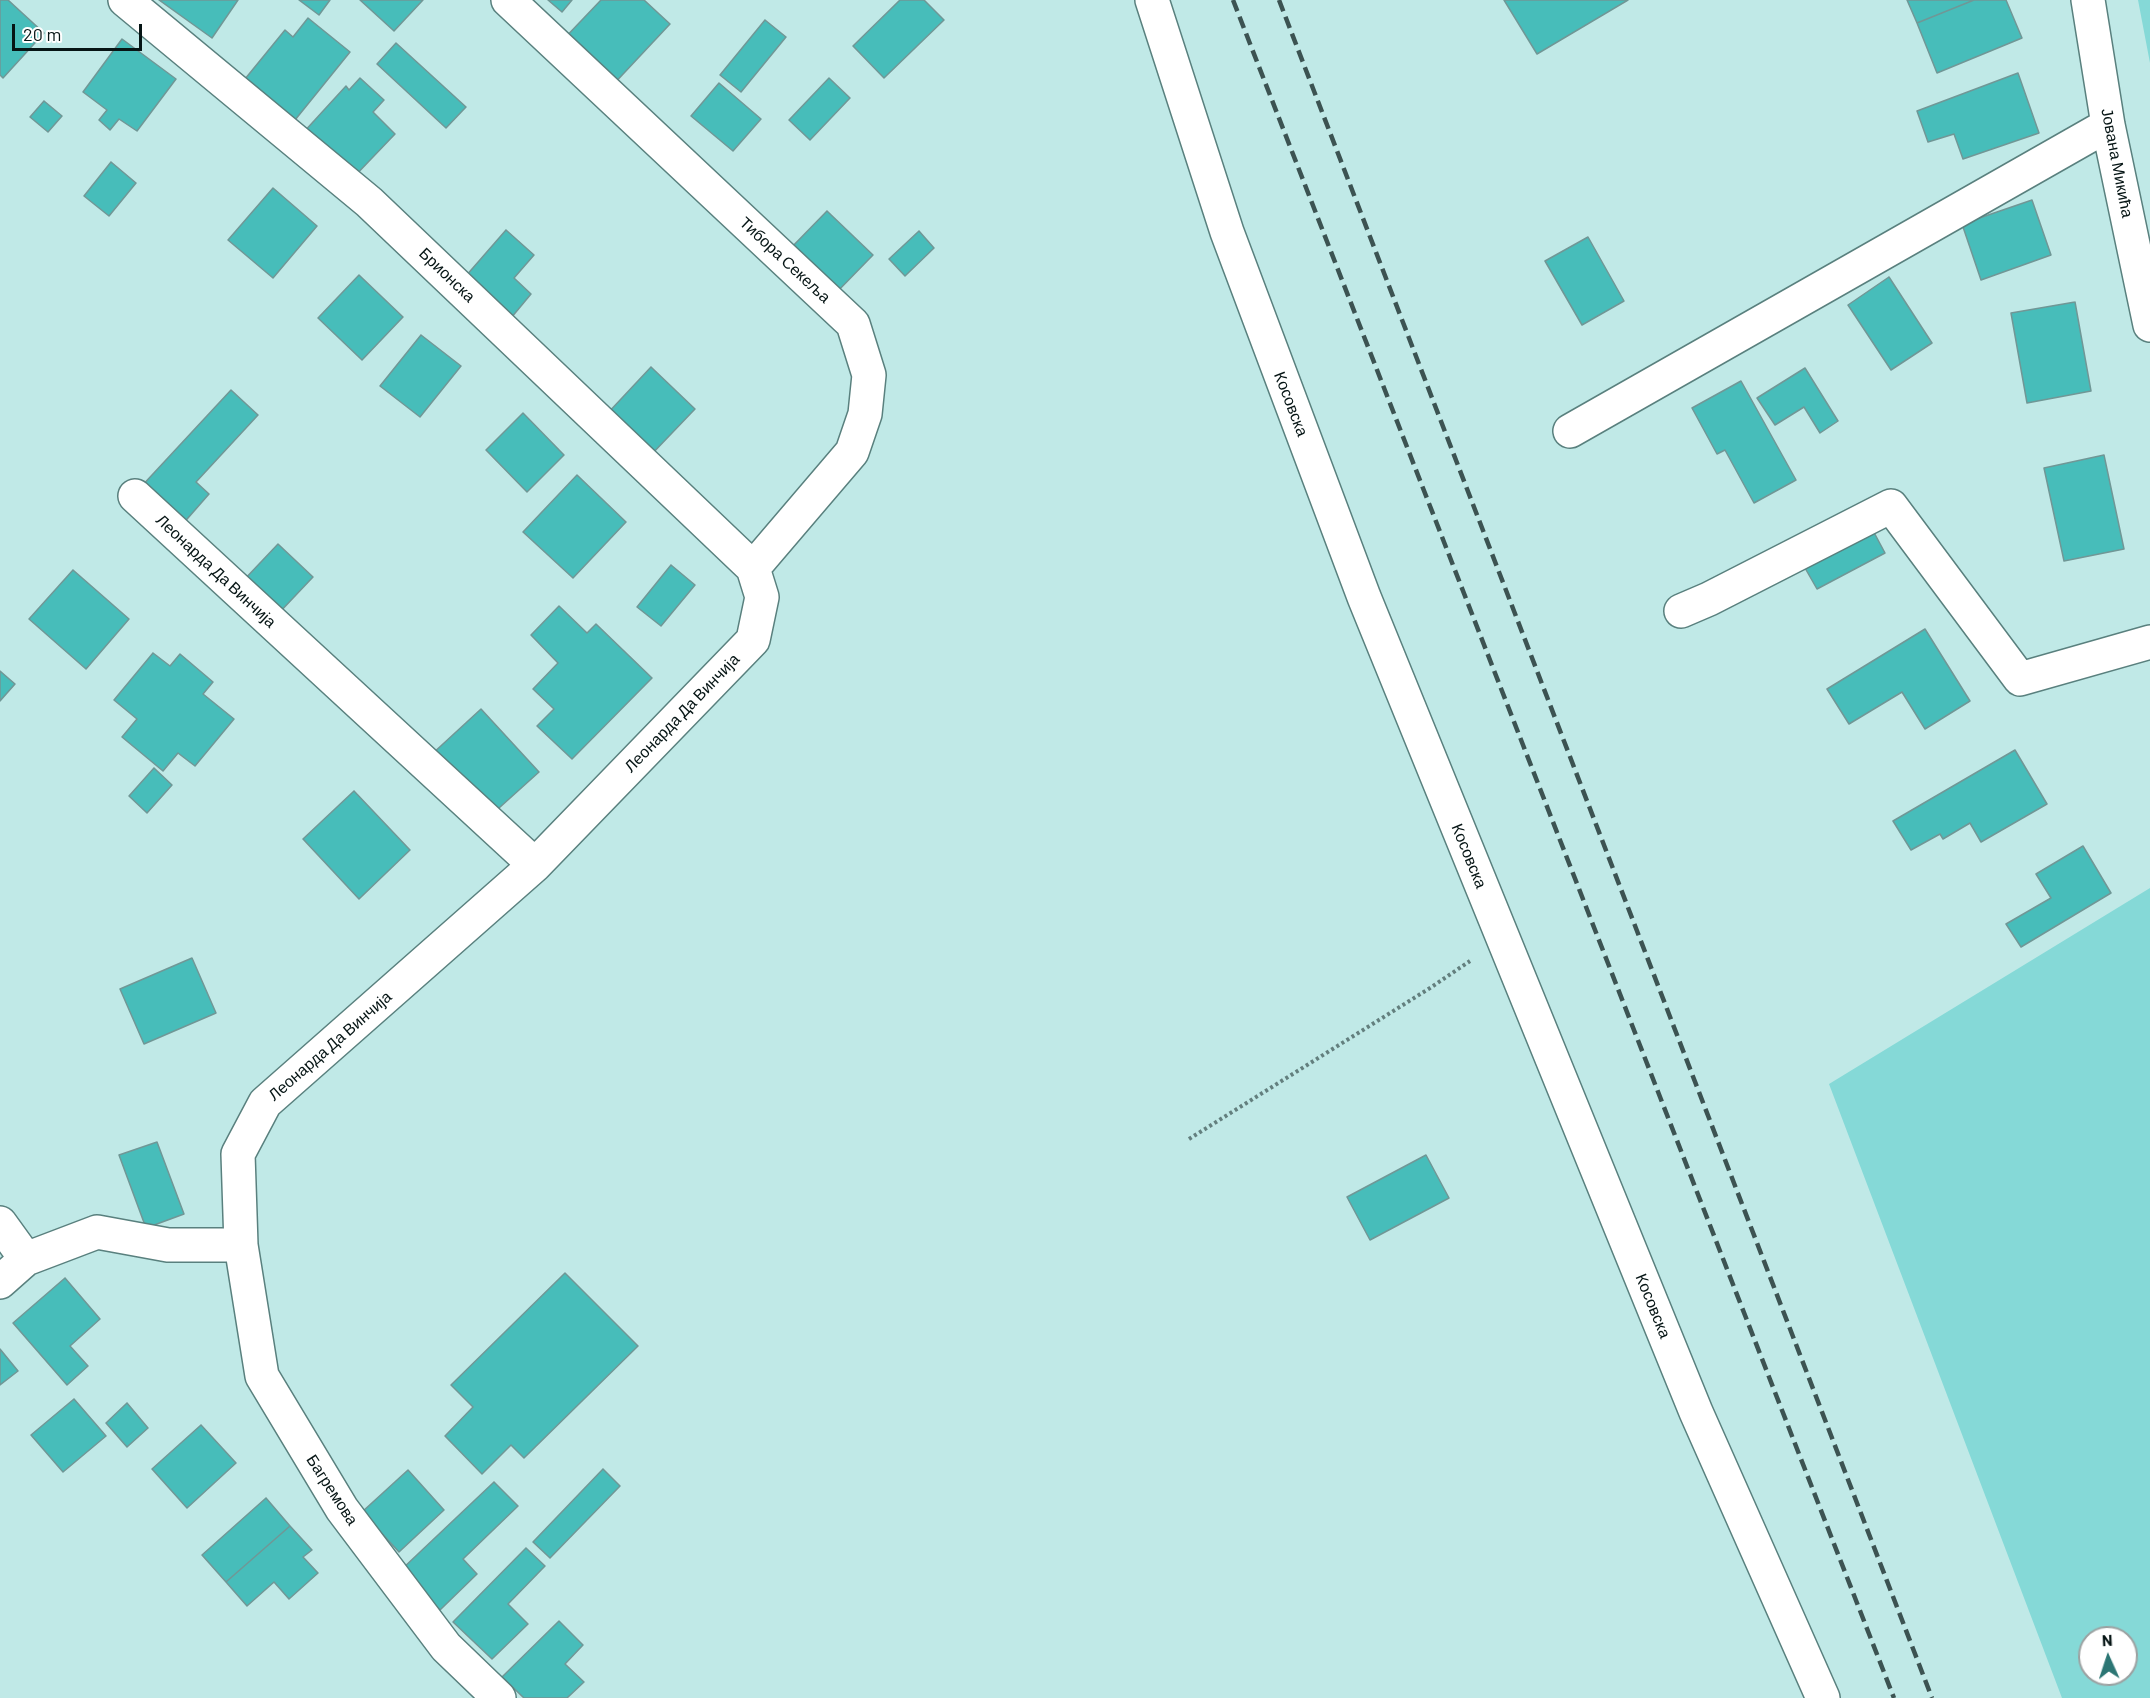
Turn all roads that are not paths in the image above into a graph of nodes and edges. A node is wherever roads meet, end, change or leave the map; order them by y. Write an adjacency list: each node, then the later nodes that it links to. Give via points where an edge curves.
1 (125, 0): 9 (street, Брионска, via 369,201)
2 (508, 0): 9 (street, Тибора Секеља, via 853,324 869,375 865,414 852,452)
3 (1152, 0): 18 (street, Косовска, via 1227,232 1364,597 1696,1412)
4 (2088, 0): 5 (street, Јована Микића)
5 (2108, 125): 6 (street, Јована Микића); 7 (street)
6 (2150, 325)
7 (1570, 431)
8 (135, 496): 12 (street, Леонарда Да Винчија)
9 (753, 568): 12 (street, Леонарда Да Винчија, via 762,597 753,640)
10 (1681, 611): 11 (street, via 1891,506 2020,679)
11 (2150, 642)
12 (535, 865): 14 (street, Леонарда Да Винчија, via 265,1103 238,1154)
13 (0, 1223): 15 (street)
14 (241, 1245): 15 (street, via 168,1245 97,1232); 17 (street, Багремова, via 262,1376 342,1509 446,1647)
15 (26, 1259): 16 (street)
16 (0, 1282)
17 (499, 1698)
18 (1822, 1698)

